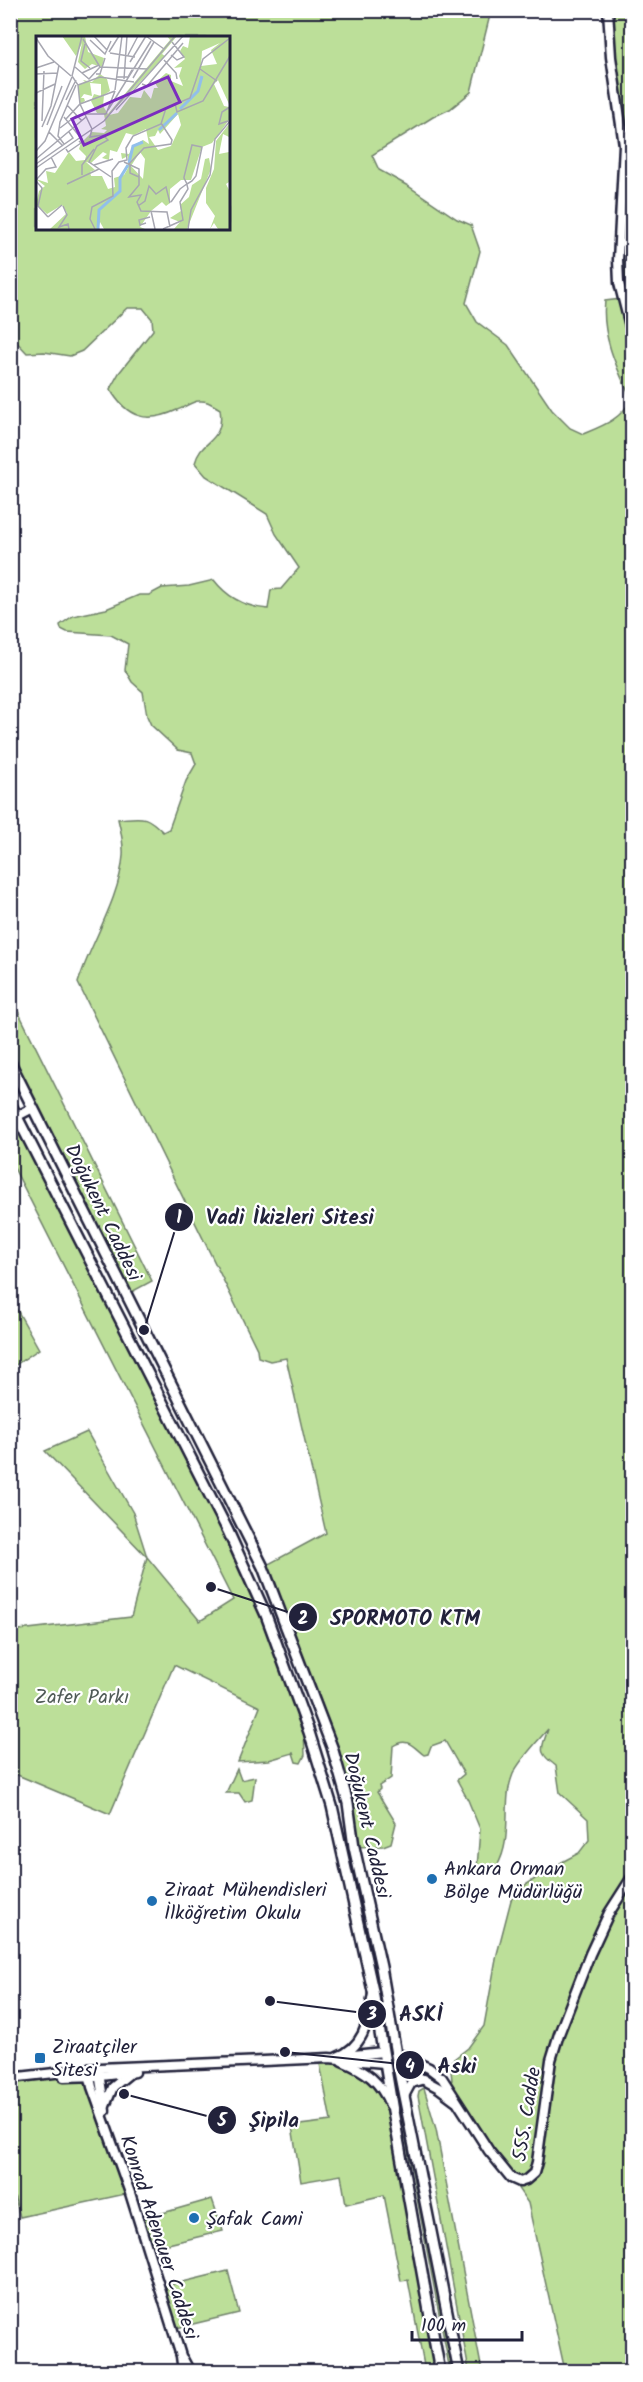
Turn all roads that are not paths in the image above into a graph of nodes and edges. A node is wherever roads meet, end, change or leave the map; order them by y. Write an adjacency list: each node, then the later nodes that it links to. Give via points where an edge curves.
1 (608, 10): 2 (main road, via 624,145 619,283)
2 (633, 334)
3 (10, 1062): 5 (main road, Doğukent Caddesi)
4 (10, 1103): 6 (main road, Doğukent Caddesi)
5 (33, 1108): 6 (main road); 10 (main road, Doğukent Caddesi, via 243,1525 283,1616 332,1747 348,1803)
6 (14, 1118): 8 (main road, Doğukent Caddesi, via 228,1531 266,1615 332,1806)
7 (633, 1877): 21 (main road, 555. Cadde, via 609,1913 559,2034 551,2060 534,2173 520,2182 511,2178)
8 (374, 1991): 9 (main road, Doğukent Caddesi); 11 (main road, via 363,2035 354,2048)
9 (383, 2052): 10 (main road); 11 (main road); 12 (main road, Doğukent Caddesi)
10 (396, 2053): 13 (main road, Doğukent Caddesi); 21 (main road, 555. Cadde, via 437,2074)
11 (334, 2058): 12 (main road); 14 (main road); 23 (main road, via 374,2078)
12 (384, 2063): 13 (main road); 23 (main road)
13 (398, 2066): 19 (main road); 20 (main road, Doğukent Caddesi)
14 (154, 2067): 15 (main road); 16 (main road)
15 (99, 2072): 16 (main road); 17 (main road); 22 (main road, Konrad Adenauer Caddesi)
16 (134, 2072): 22 (main road, via 113,2087)
17 (88, 2073): 18 (main road); 24 (main road, Konrad Adenauer Caddesi)
18 (10, 2078)
19 (424, 2079): 20 (main road, via 411,2083); 21 (main road)
20 (404, 2096): 29 (main road, Doğukent Caddesi)
21 (458, 2102)
22 (104, 2109): 24 (main road, Konrad Adenauer Caddesi)
23 (393, 2111): 28 (main road)
24 (108, 2129): 25 (main road, Konrad Adenauer Caddesi)
25 (181, 2356): 26 (main road, Konrad Adenauer Caddesi); 27 (main road, Konrad Adenauer Caddesi)
26 (183, 2372)
27 (190, 2372)
28 (441, 2372)
29 (459, 2372)

